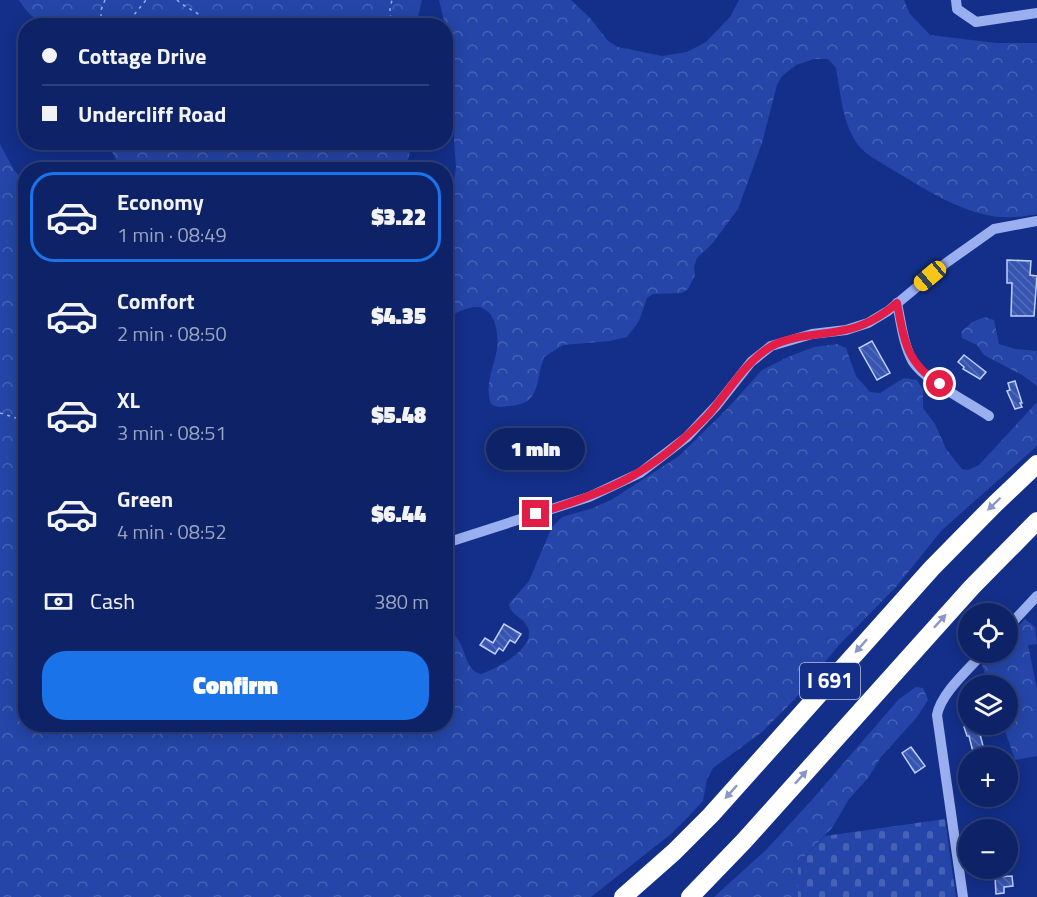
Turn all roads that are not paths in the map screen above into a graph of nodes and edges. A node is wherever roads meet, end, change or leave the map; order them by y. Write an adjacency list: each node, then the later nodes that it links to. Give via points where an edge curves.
1 (956, 0): 2 (street, via 957,9 976,22)
2 (1037, 13)
3 (1037, 221): 4 (street, via 994,229)
4 (897, 303): 5 (street, via 914,362 927,376); 8 (street, via 868,323 771,346 751,362 687,437 640,473 589,497)
5 (989, 416)
6 (1037, 464): 12 (highway, I 691, one-way to 12, via 932,568 698,828)
7 (1037, 521): 13 (highway, I 691, one-way to 7, via 972,587)
8 (453, 541)
9 (1037, 597): 10 (street)
10 (1018, 617)
11 (975, 663): 14 (street, via 939,706 938,727)
12 (623, 897)
13 (690, 897)
14 (963, 897)

